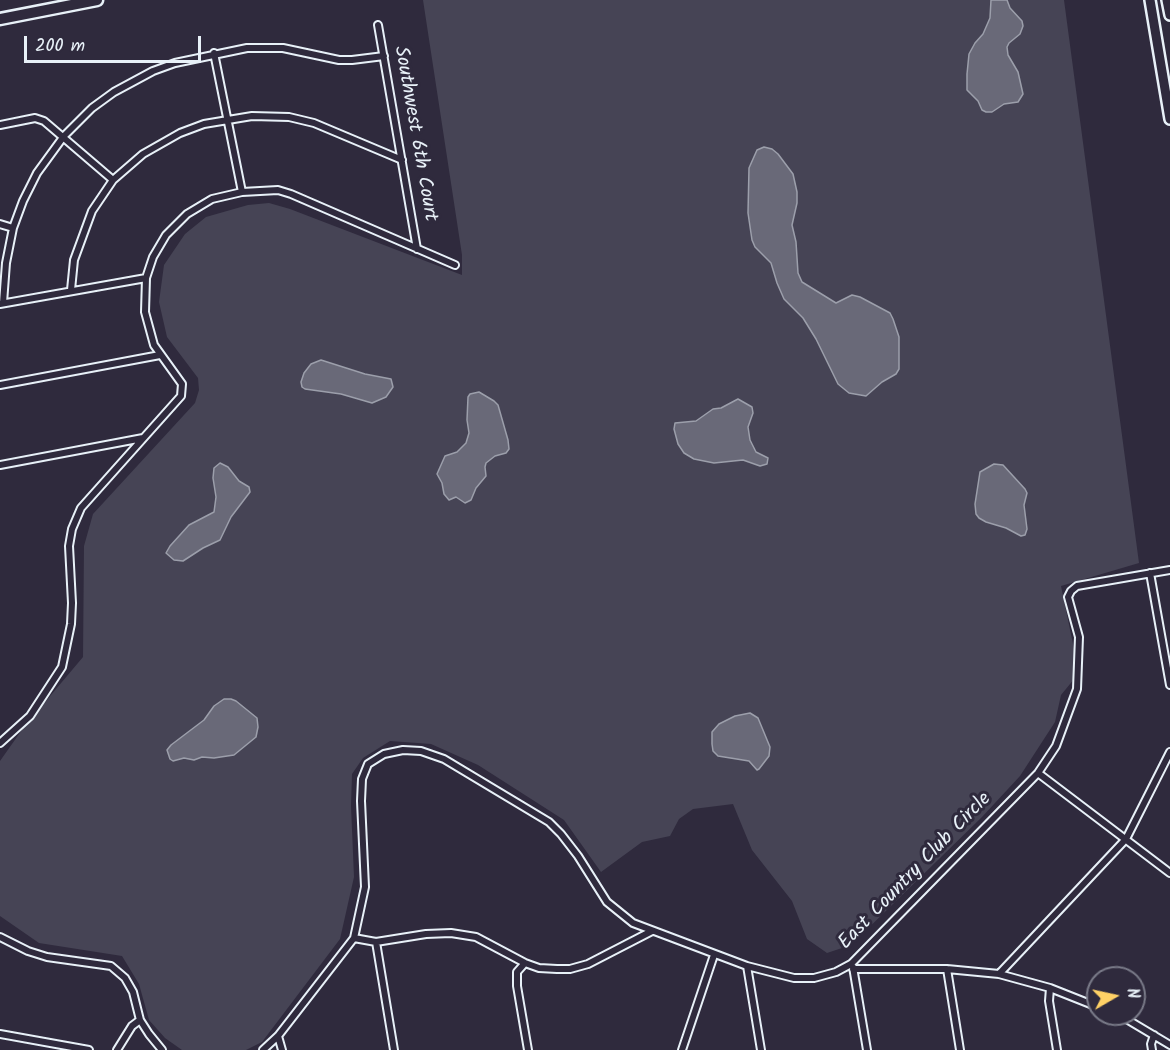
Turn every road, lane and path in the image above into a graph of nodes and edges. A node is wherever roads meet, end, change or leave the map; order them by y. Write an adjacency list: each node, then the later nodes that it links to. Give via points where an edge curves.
1 (97, 0): 5 (highway)
2 (1150, 0): 9 (main road)
3 (1167, 0): 4 (main road)
4 (1170, 15)
5 (0, 19)
6 (378, 25): 8 (street, Southwest 6th Court)
7 (214, 53): 8 (street, via 283,48 339,60); 10 (street); 12 (street, via 175,63 129,83 92,108)
8 (384, 56): 13 (street, Southwest 6th Court)
9 (1170, 119)
10 (227, 120): 13 (street, via 268,115 289,117 314,123); 14 (street, via 204,124 166,140); 15 (street)
11 (0, 125): 12 (street, via 35,118)
12 (64, 136): 14 (street); 17 (street, via 38,173)
13 (402, 160): 18 (street, Southwest 6th Court)
14 (113, 180): 21 (street, via 92,211 74,260)
15 (242, 192): 18 (street, via 264,189 291,194); 20 (street, via 212,199 187,214 166,235)
16 (0, 224): 17 (street)
17 (13, 228): 22 (street)
18 (417, 249): 19 (street)
19 (455, 265)
20 (146, 278): 21 (street); 23 (street, via 148,329)
21 (71, 290): 22 (street)
22 (1, 303)
23 (160, 355): 24 (street); 25 (street, via 183,389)
24 (0, 385)
25 (143, 438): 26 (street); 30 (street, via 81,508 69,546 71,624 62,667 30,716)
26 (0, 465)
27 (1170, 570): 28 (street)
28 (1150, 573): 29 (street); 32 (street, East Country Club Circle, via 1077,586 1071,591 1068,597 1079,637 1077,689 1056,746)
29 (1170, 685)
30 (0, 743)
31 (1170, 752): 33 (street)
32 (1038, 773): 33 (street); 42 (street, East Country Club Circle)
33 (1126, 840): 34 (street); 44 (street)
34 (1170, 873)
35 (652, 931): 37 (street, East Country Club Circle, via 633,923 607,902 578,856 549,822 444,759 404,750 384,754 368,764 362,779 365,887); 39 (street, East Country Club Circle); 40 (street, via 588,964 570,969 539,968)
36 (0, 936): 47 (street, via 47,957 111,966 133,992)
37 (354, 938): 38 (street); 51 (street, East Country Club Circle)
38 (376, 942): 40 (street, via 451,933 476,937); 58 (street)
39 (714, 955): 41 (street, East Country Club Circle); 60 (street)
40 (525, 963): 59 (street, via 517,972 517,986)
41 (747, 966): 42 (street, East Country Club Circle, via 794,978 814,978); 61 (street)
42 (852, 967): 43 (street); 62 (street)
43 (948, 969): 44 (street); 63 (street)
44 (999, 974): 45 (street)
45 (1050, 988): 46 (street); 64 (street)
46 (1086, 1002)
47 (140, 1020): 54 (street); 55 (street)
48 (1139, 1026): 50 (street)
49 (0, 1034): 53 (street)
50 (1154, 1035): 52 (street); 65 (street)
51 (278, 1036): 56 (street, East Country Club Circle); 57 (street)
52 (1170, 1046)
53 (89, 1050)
54 (117, 1050)
55 (162, 1050)
56 (263, 1050)
57 (282, 1050)
58 (394, 1050)
59 (528, 1050)
60 (682, 1050)
61 (761, 1050)
62 (867, 1050)
63 (960, 1050)
64 (1057, 1050)
65 (1152, 1050)

